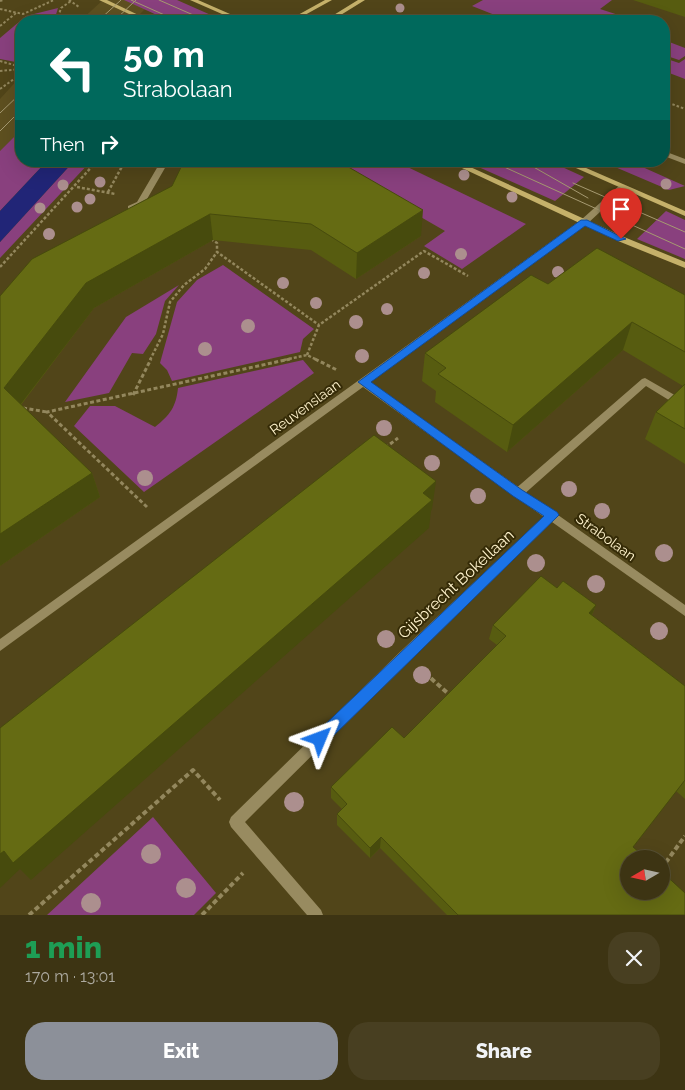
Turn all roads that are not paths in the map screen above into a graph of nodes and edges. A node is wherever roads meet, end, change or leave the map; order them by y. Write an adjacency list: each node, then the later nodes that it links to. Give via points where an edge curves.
1 (102, 0): 5 (main road)
2 (193, 0): 6 (main road)
3 (329, 0): 7 (main road)
4 (362, 0): 8 (main road)
5 (135, 15)
6 (229, 15)
7 (301, 15)
8 (336, 15)
9 (670, 156): 10 (street)
10 (685, 162)
11 (162, 167): 15 (street, via 140,204)
12 (463, 167): 17 (main road)
13 (577, 167): 14 (main road)
14 (623, 187): 16 (main road); 17 (street, Reuvenslaan)
15 (124, 212)
16 (685, 214)
17 (584, 222): 18 (main road); 19 (street, Reuvenslaan)
18 (685, 265)
19 (363, 382): 21 (street, Strabolaan); 24 (street, Reuvenslaan)
20 (685, 406): 21 (street, via 645,381)
21 (518, 493): 22 (street, Strabolaan)
22 (553, 515): 23 (street, Strabolaan); 25 (street, Gijsbrecht Bokellaan, via 236,822)
23 (685, 611)
24 (0, 646)
25 (316, 915)

